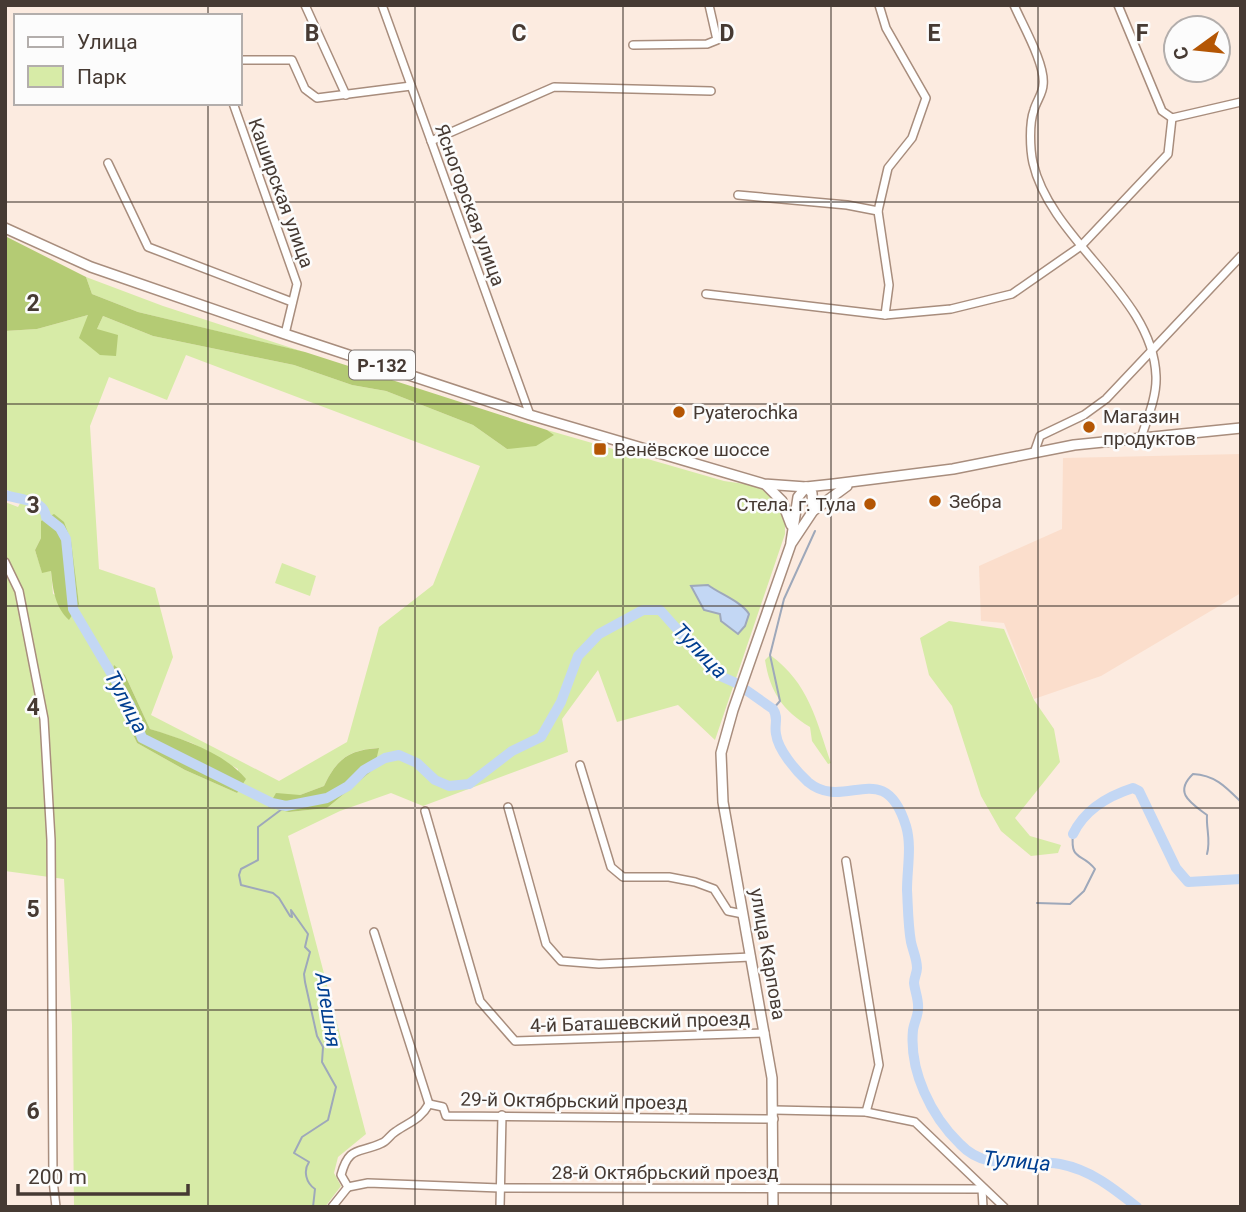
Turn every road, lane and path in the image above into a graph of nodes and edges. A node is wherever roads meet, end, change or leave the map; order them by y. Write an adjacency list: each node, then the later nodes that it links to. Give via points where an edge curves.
1 (306, 5): 11 (street)
2 (382, 5): 9 (street, Ясногорская улица)
3 (709, 5): 7 (street, via 718,40)
4 (879, 5): 18 (street, via 886,27 926,98 912,138 888,168)
5 (1014, 5): 20 (street, via 1044,84 1032,113 1032,160 1043,192)
6 (1118, 5): 14 (street, via 1162,111)
7 (633, 44)
8 (242, 60): 11 (street, via 292,60 310,96)
9 (411, 86): 11 (street); 15 (street, Ясногорская улица)
10 (711, 91): 15 (street, via 554,87)
11 (346, 95)
12 (1241, 102): 14 (street)
13 (234, 105): 23 (street, Каширская улица, via 296,284)
14 (1172, 118): 20 (street, via 1168,154)
15 (430, 141): 27 (street, Ясногорская улица)
16 (108, 163): 23 (street, via 148,247)
17 (738, 195): 18 (street)
18 (878, 211): 24 (street, via 889,285)
19 (5, 228): 25 (main road, Р-132, via 91,267)
20 (1081, 246): 24 (street, via 1012,295 951,309); 26 (street, via 1140,323)
21 (1241, 256): 26 (street)
22 (706, 294): 24 (street)
23 (292, 302): 25 (street, Каширская улица)
24 (885, 315)
25 (285, 334): 27 (main road, Р-132)
26 (1151, 349): 29 (street, via 1155,391); 30 (street, via 1106,399 1040,436)
27 (530, 415): 32 (main road, Р-132)
28 (1241, 428): 29 (main road, Р-132)
29 (1141, 438): 30 (main road, Р-132)
30 (1034, 453): 31 (main road, Р-132)
31 (863, 480): 33 (main road, Р-132); 34 (main road, via 838,489)
32 (764, 484): 33 (main road, Р-132); 35 (main road, via 782,501)
33 (806, 486): 34 (main road, via 812,493); 35 (main road, via 798,496)
34 (813, 510): 36 (main road)
35 (792, 531): 36 (main road)
36 (791, 544): 42 (main road, улица Карпова, via 721,753 721,783)
37 (5, 562): 54 (street, via 19,591 44,719 51,840)
38 (580, 765): 42 (street, via 611,867 624,877 695,881 714,889 728,911)
39 (508, 807): 44 (street, via 546,944 561,961 599,964)
40 (425, 811): 45 (street, 4-й Баташевский проезд, via 480,1002 515,1041)
41 (846, 861): 47 (street, via 879,1065)
42 (743, 914): 44 (main road, улица Карпова)
43 (373, 932): 46 (street)
44 (751, 957): 45 (main road, улица Карпова)
45 (765, 1033): 49 (main road, улица Карпова)
46 (429, 1104): 48 (street, 29-й Октябрьский проезд, via 443,1107 446,1116); 50 (street, via 421,1118 383,1143 355,1150 341,1175)
47 (866, 1112): 49 (street, 29-й Октябрьский проезд); 53 (street, 29-й Октябрьский проезд, via 915,1122)
48 (502, 1115): 49 (street, 29-й Октябрьский проезд); 51 (street)
49 (774, 1115): 52 (main road, улица Карпова)
50 (348, 1187): 51 (street, 28-й Октябрьский проезд, via 368,1183); 55 (street)
51 (500, 1188): 52 (street, 28-й Октябрьский проезд); 56 (street)
52 (773, 1188): 53 (street, 28-й Октябрьский проезд); 57 (main road, улица Карпова)
53 (982, 1189): 58 (street); 59 (street, 29-й Октябрьский проезд)
54 (56, 1207)
55 (332, 1207)
56 (499, 1207)
57 (773, 1207)
58 (983, 1207)
59 (1004, 1207)

